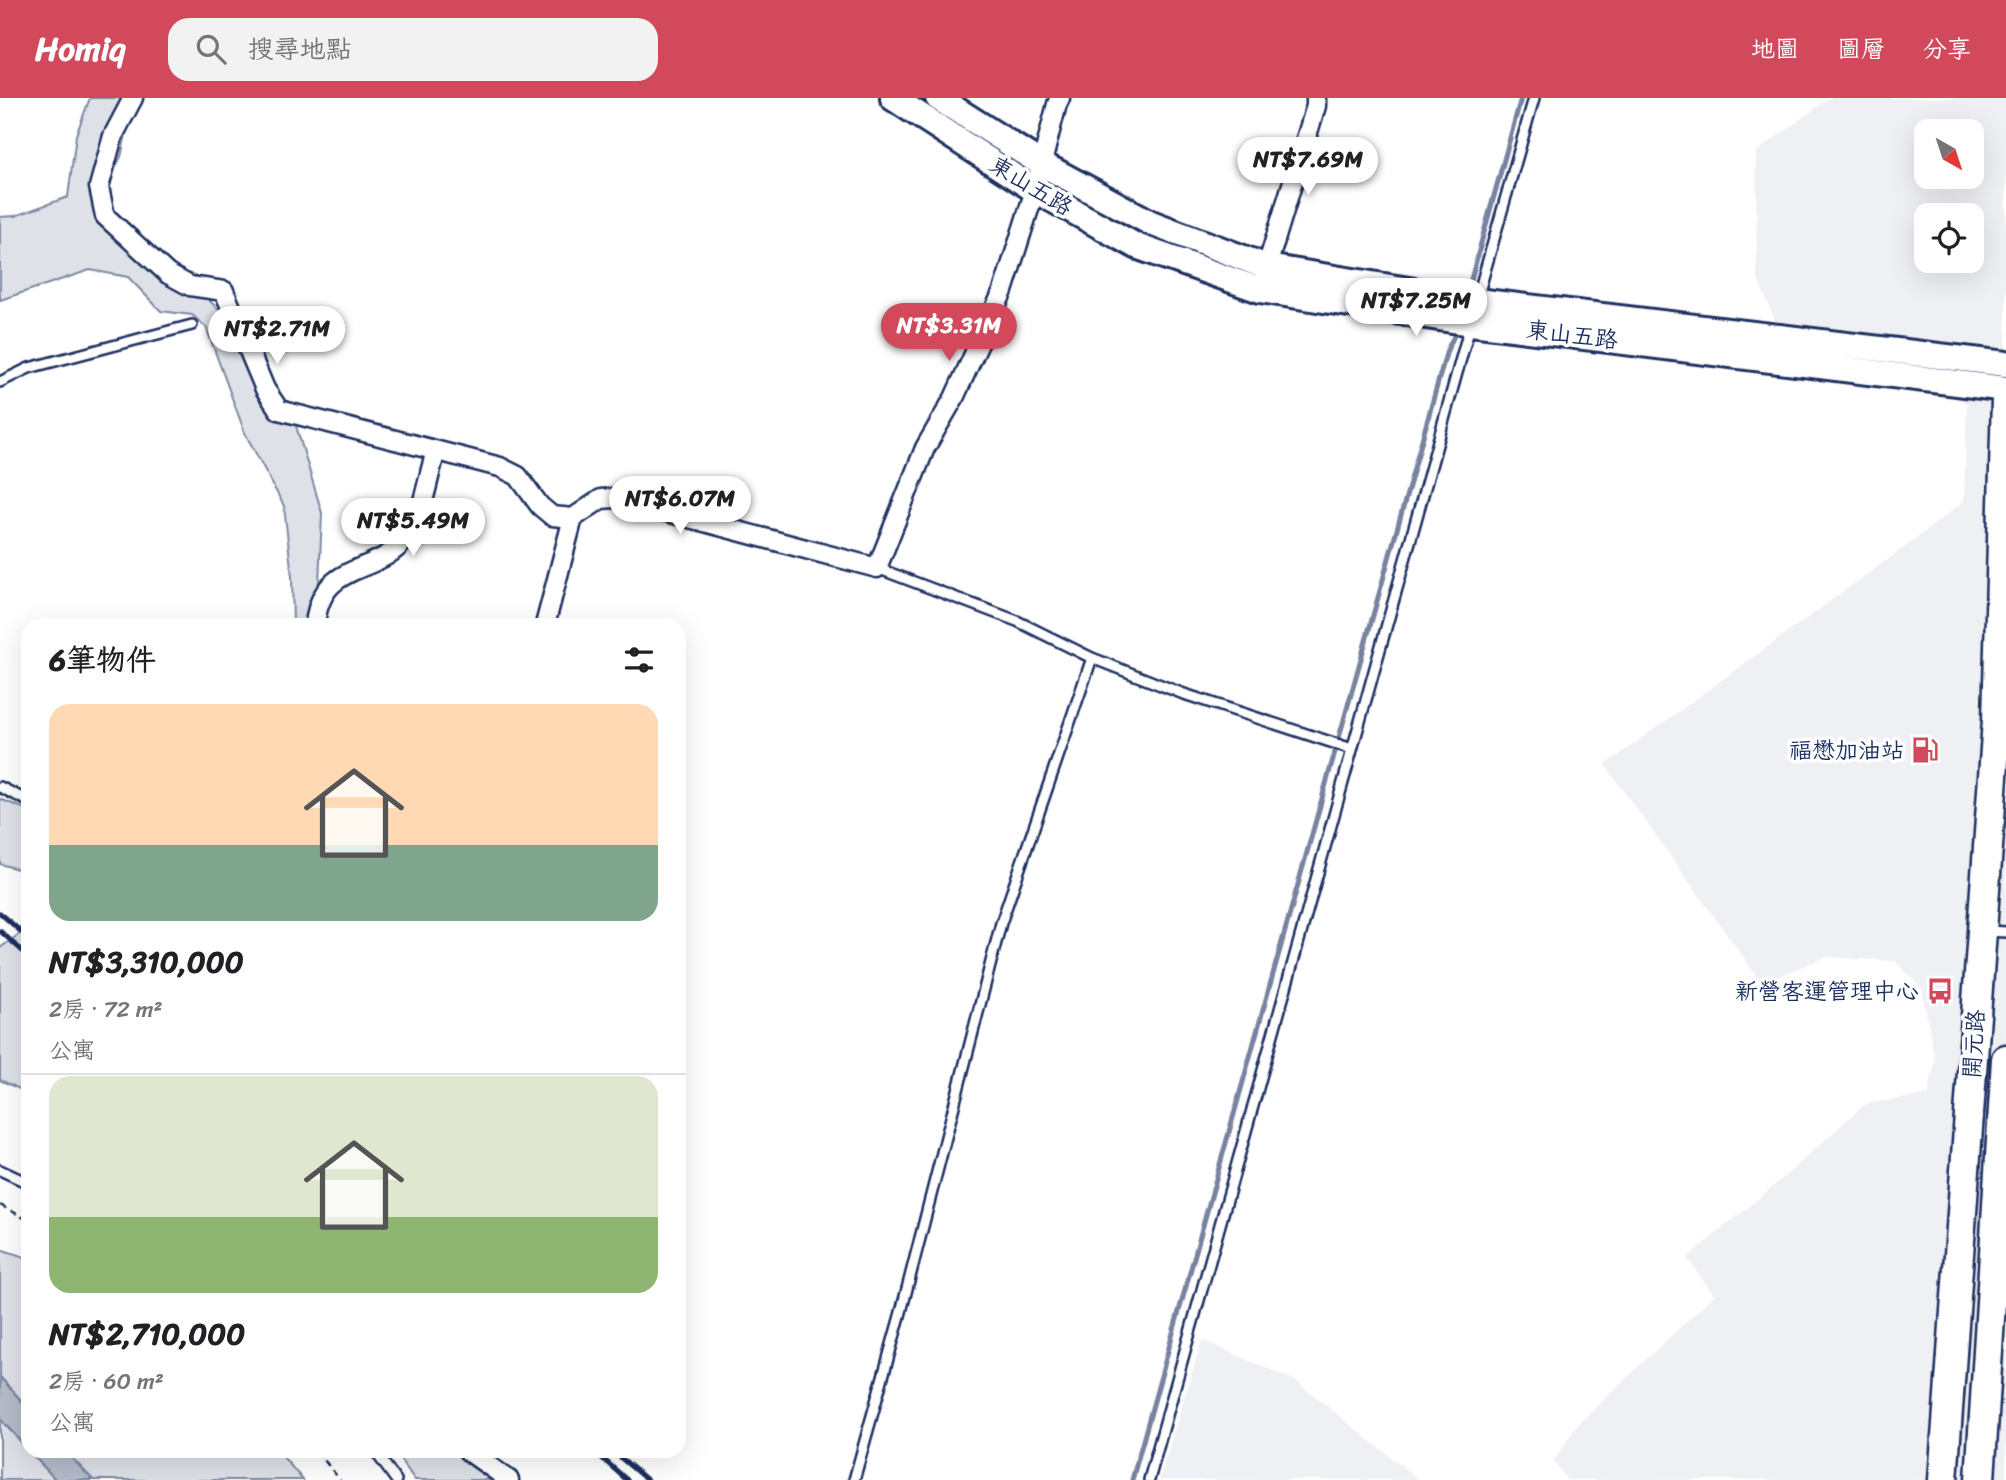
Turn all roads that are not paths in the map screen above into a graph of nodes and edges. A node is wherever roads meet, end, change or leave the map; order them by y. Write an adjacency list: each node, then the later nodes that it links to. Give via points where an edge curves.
1 (133, 98): 16 (street, via 113,136 99,187 105,216 168,274 190,286 223,291 279,410)
2 (892, 98): 8 (street, 東山五路)
3 (938, 98): 7 (street, 東山五路)
4 (1060, 98): 7 (street)
5 (1316, 98): 9 (street)
6 (1534, 98): 10 (lane)
7 (1040, 163): 8 (street); 9 (street, 東山五路)
8 (1035, 190): 9 (street, 東山五路, via 1136,246); 18 (street, via 1003,291 954,398 925,448)
9 (1263, 279): 10 (street, 東山五路)
10 (1474, 312): 12 (street, 東山五路); 14 (street, 東山五路); 23 (lane)
11 (192, 325): 13 (lane, via 29,368)
12 (2006, 364)
13 (0, 382)
14 (2006, 389)
15 (2006, 398): 22 (main road, 開元路)
16 (436, 451): 17 (street, via 518,476 552,516); 19 (street, via 415,524 405,540 387,556 333,581 323,595)
17 (573, 518): 18 (street, via 601,499 614,498); 20 (street)
18 (877, 568): 21 (lane, via 1017,621)
19 (317, 618)
20 (547, 618)
21 (1092, 658): 23 (lane, via 1181,693); 34 (lane, via 1001,923)
22 (2002, 687): 26 (main road, 開元路)
23 (1352, 749): 35 (lane)
24 (0, 787): 25 (lane)
25 (21, 798)
26 (1994, 932): 36 (main road, 開元路)
27 (2006, 1059): 37 (main road, 開元路)
28 (0, 1170): 29 (lane)
29 (21, 1180)
30 (380, 1458): 32 (lane)
31 (478, 1458): 33 (street)
32 (396, 1480)
33 (509, 1480)
34 (854, 1480)
35 (1149, 1480)
36 (1944, 1480)
37 (1980, 1480)

